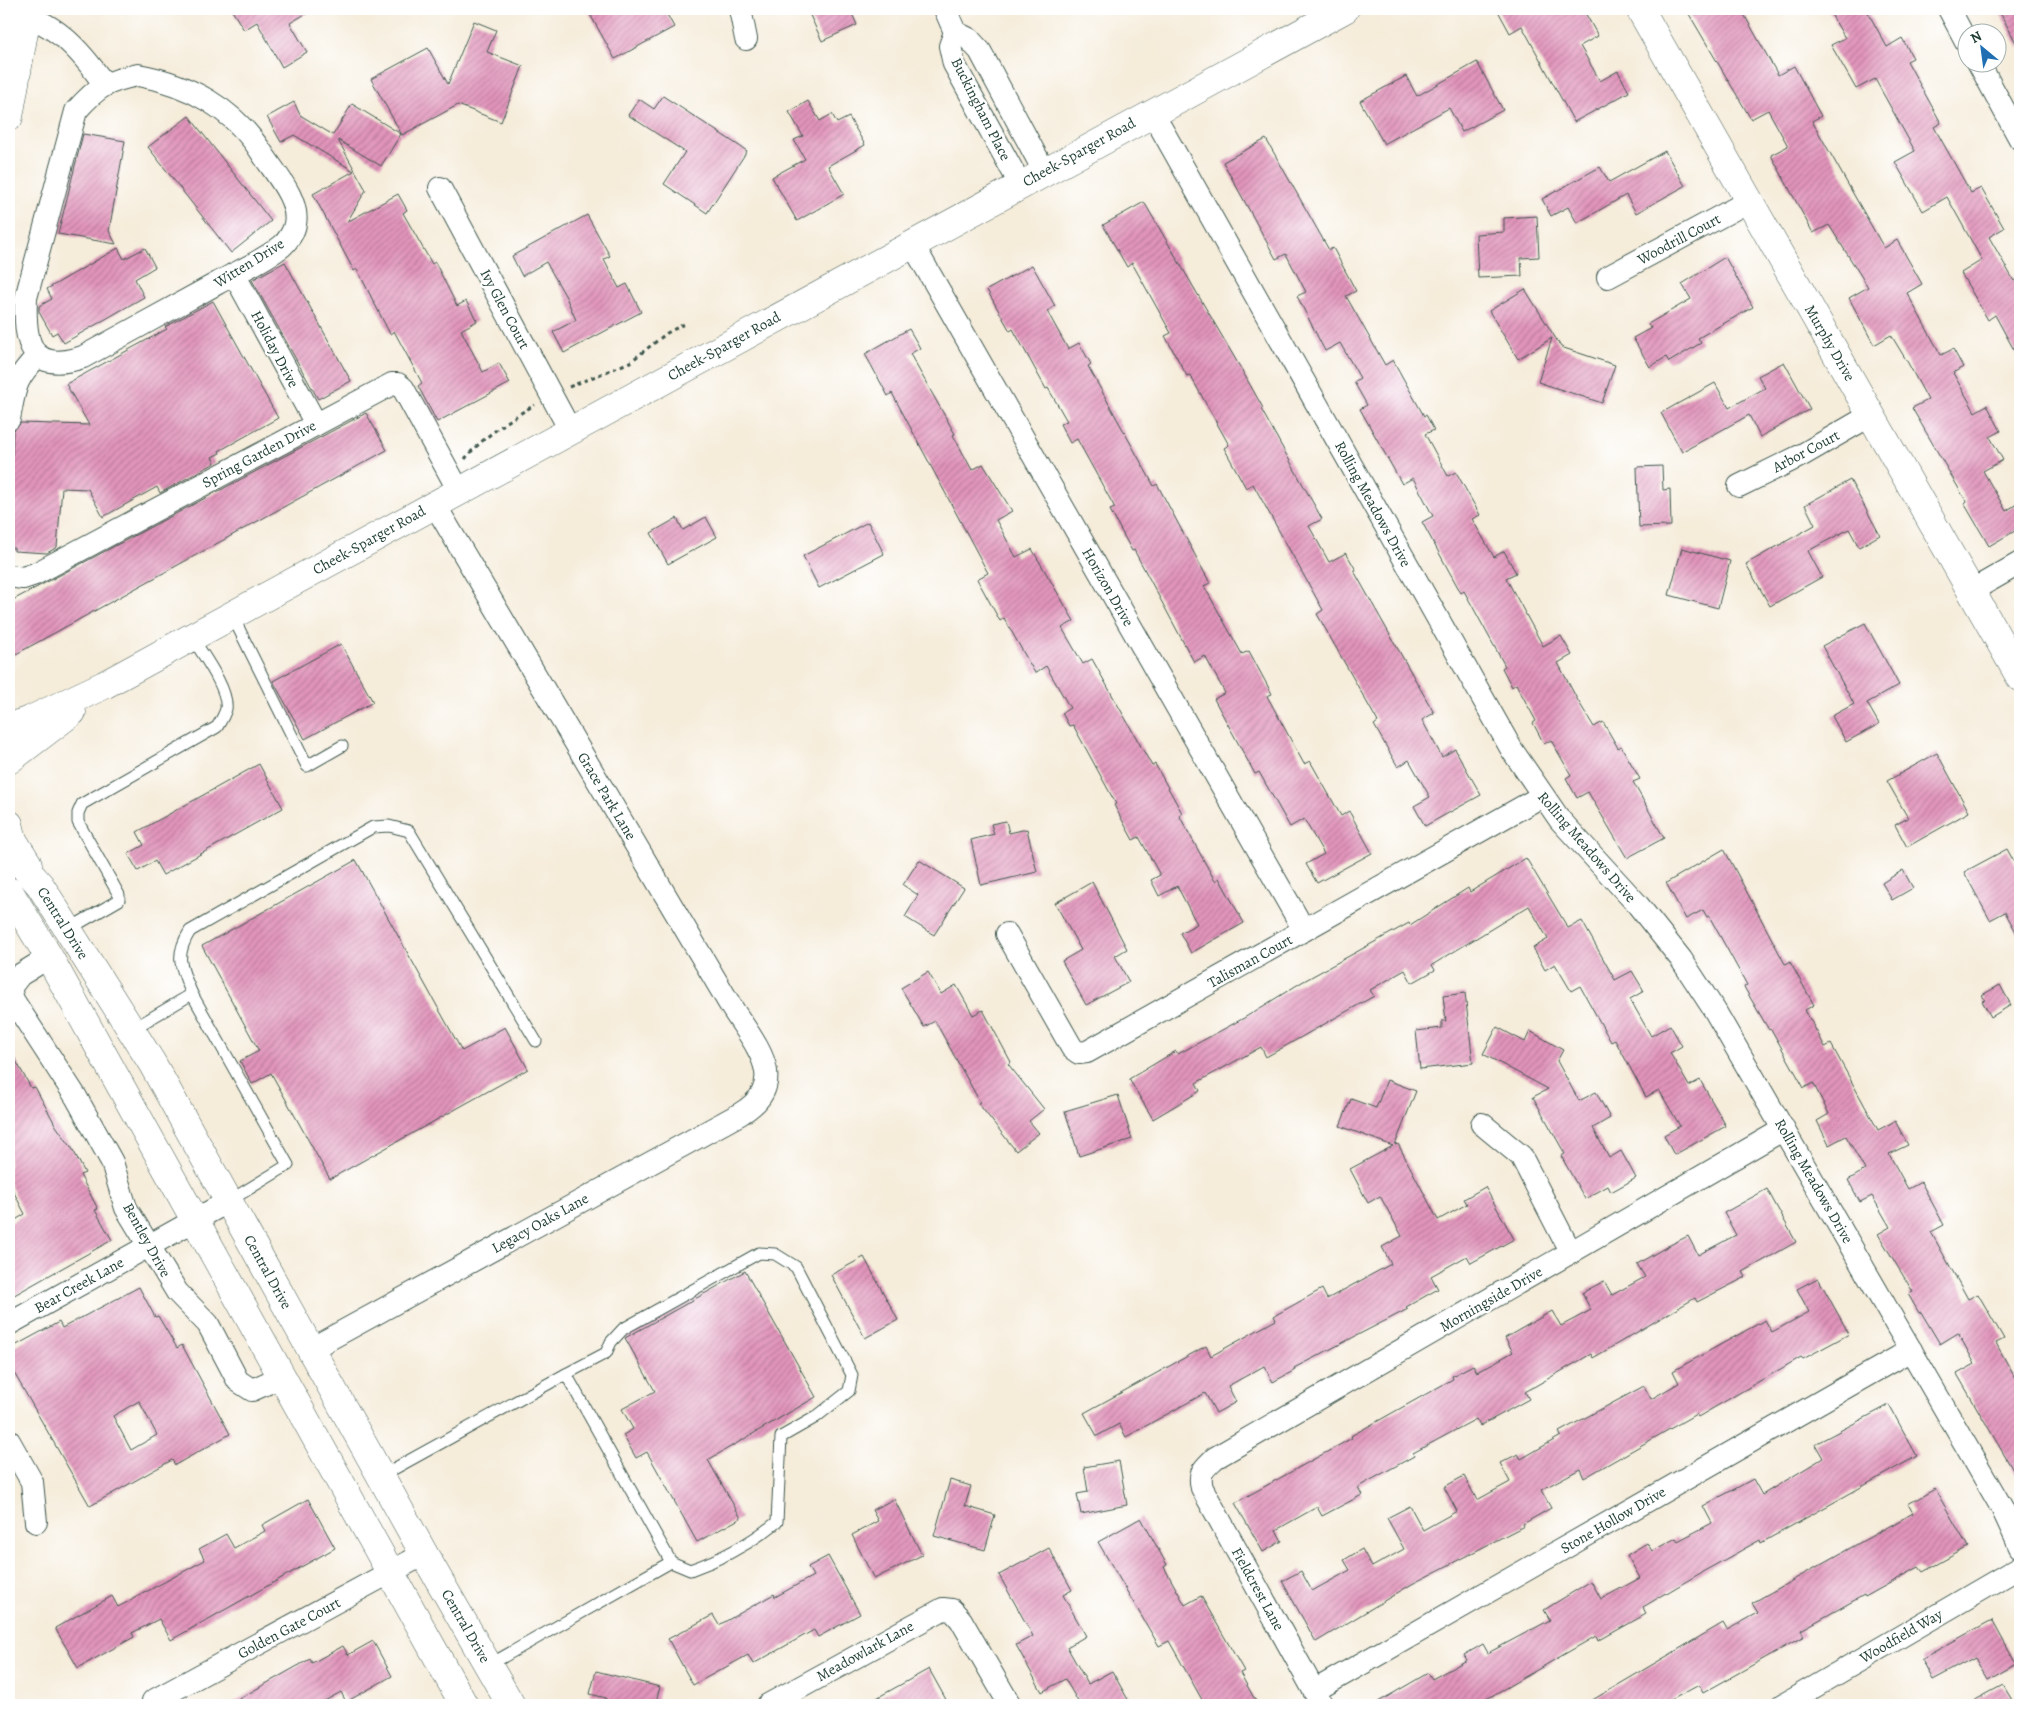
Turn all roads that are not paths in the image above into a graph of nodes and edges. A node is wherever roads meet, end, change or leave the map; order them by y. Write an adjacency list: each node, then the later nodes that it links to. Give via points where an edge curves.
1 (740, 9): 8 (street)
2 (945, 9): 14 (street, Buckingham Place, via 955,32 950,46 954,64)
3 (1345, 9): 11 (main road, Cheek-Sparger Road)
4 (1640, 9): 16 (main road, Murphy Drive)
5 (1949, 9): 7 (street)
6 (21, 12): 10 (street, via 56,30 75,45); 12 (main road)
7 (1956, 22)
8 (746, 39)
9 (1983, 72): 13 (street)
10 (104, 84): 18 (street, Witten Drive, via 138,76 177,85 227,112 256,145 290,198 296,223 282,246); 20 (street, via 76,111 26,298 27,338)
11 (1152, 112): 14 (main road, Cheek-Sparger Road); 39 (street, Rolling Meadows Drive, via 1512,750)
12 (9, 117)
13 (2020, 139)
14 (1032, 178): 17 (main road, Cheek-Sparger Road)
15 (440, 188): 24 (street, Ivy Glen Court)
16 (1750, 202): 19 (street, Woodrill Court); 21 (main road, Murphy Drive)
17 (912, 243): 24 (main road, Cheek-Sparger Road); 45 (street, Horizon Drive)
18 (234, 274): 20 (street, Witten Drive, via 83,357 56,362 46,362); 23 (street, Holiday Drive)
19 (1608, 277)
20 (37, 357): 22 (street, via 18,378)
21 (1872, 415): 25 (street, Arbor Court); 30 (main road, Murphy Drive)
22 (9, 419)
23 (316, 424): 26 (street, Spring Garden Drive, via 386,386 398,384); 29 (street, Spring Garden Drive, via 35,574 23,578)
24 (570, 430): 26 (main road, Cheek-Sparger Road)
25 (1739, 486)
26 (459, 491): 27 (main road, Cheek-Sparger Road)
27 (435, 504): 31 (main road, Cheek-Sparger Road); 51 (street, Grace Park Lane, via 762,1057 768,1076)
28 (2020, 563): 30 (street)
29 (9, 576)
30 (1972, 590): 33 (main road, Murphy Drive)
31 (232, 615): 32 (main road, Cheek-Sparger Road); 36 (lane, via 307,766)
32 (192, 637): 34 (main road, Cheek-Sparger Road); 44 (lane, via 222,687 226,708 221,721 217,727 82,804 78,822 119,900)
33 (2020, 677)
34 (104, 685): 35 (main road, Cheek-Sparger Road); 37 (main road, Cheek-Sparger Road)
35 (9, 727)
36 (342, 746)
37 (17, 754): 38 (main road, Cheek-Sparger Road)
38 (9, 773)
39 (1542, 796): 45 (street, Talisman Court); 53 (street, Rolling Meadows Drive, via 1682,958)
40 (9, 824): 42 (main road, via 13,840)
41 (9, 850): 42 (main road, Central Drive)
42 (40, 885): 44 (main road, Central Drive)
43 (9, 891): 47 (main road, Central Drive)
44 (67, 930): 49 (main road, Central Drive)
45 (1304, 930): 46 (street, Talisman Court, via 1087,1052 1079,1053 1072,1048)
46 (1007, 934)
47 (49, 957): 55 (main road, Central Drive); 56 (street, Bentley Drive, via 20,975 10,988 13,1000 94,1129 112,1162 126,1208)
48 (192, 994): 49 (lane); 50 (lane, via 180,966 182,944 190,931 373,827 389,826 409,831); 54 (lane, via 288,1165)
49 (131, 1030): 54 (main road, Central Drive)
50 (536, 1041)
51 (765, 1091): 59 (street, Legacy Oaks Lane, via 754,1106 740,1114)
52 (1482, 1124): 57 (street, via 1521,1156)
53 (1784, 1129): 57 (street, Morningside Drive); 60 (street, Rolling Meadows Drive)
54 (229, 1201): 55 (street, Bear Creek Lane); 59 (main road, Central Drive)
55 (195, 1220): 56 (street, Bear Creek Lane); 62 (main road, Central Drive)
56 (149, 1246): 58 (street, Bear Creek Lane); 62 (street, Bentley Drive, via 177,1292 208,1324 238,1381 252,1390)
57 (1571, 1252): 64 (street, Morningside Drive, via 1215,1458)
58 (9, 1324)
59 (310, 1349): 65 (main road, Central Drive)
60 (1911, 1350): 67 (street, Rolling Meadows Drive, via 2002,1508); 73 (street, Stone Hollow Drive)
61 (566, 1374): 65 (lane); 69 (lane); 69 (lane, via 606,1353 611,1342 623,1330 759,1253 775,1254 796,1267 852,1375 849,1391 816,1417 781,1437 777,1522 758,1538 708,1564 690,1570)
62 (282, 1377): 71 (main road, Central Drive)
63 (9, 1441): 66 (street, via 32,1482)
64 (1201, 1471): 73 (street, Fieldcrest Lane, via 1202,1488)
65 (381, 1476): 68 (main road, Central Drive)
66 (36, 1522)
67 (2020, 1546)
68 (424, 1554): 71 (street, Golden Gate Court); 72 (main road, Central Drive)
69 (671, 1562): 72 (lane)
70 (2020, 1566): 79 (street, Woodfield Way)
71 (390, 1573): 74 (street, Golden Gate Court); 75 (main road, Central Drive)
72 (488, 1666): 76 (main road, Central Drive)
73 (1318, 1698)
74 (153, 1701)
75 (464, 1705)
76 (511, 1705)
77 (768, 1705): 78 (street, Meadowlark Lane, via 943,1609 952,1610 961,1620)
78 (1010, 1705)
79 (1783, 1705)

